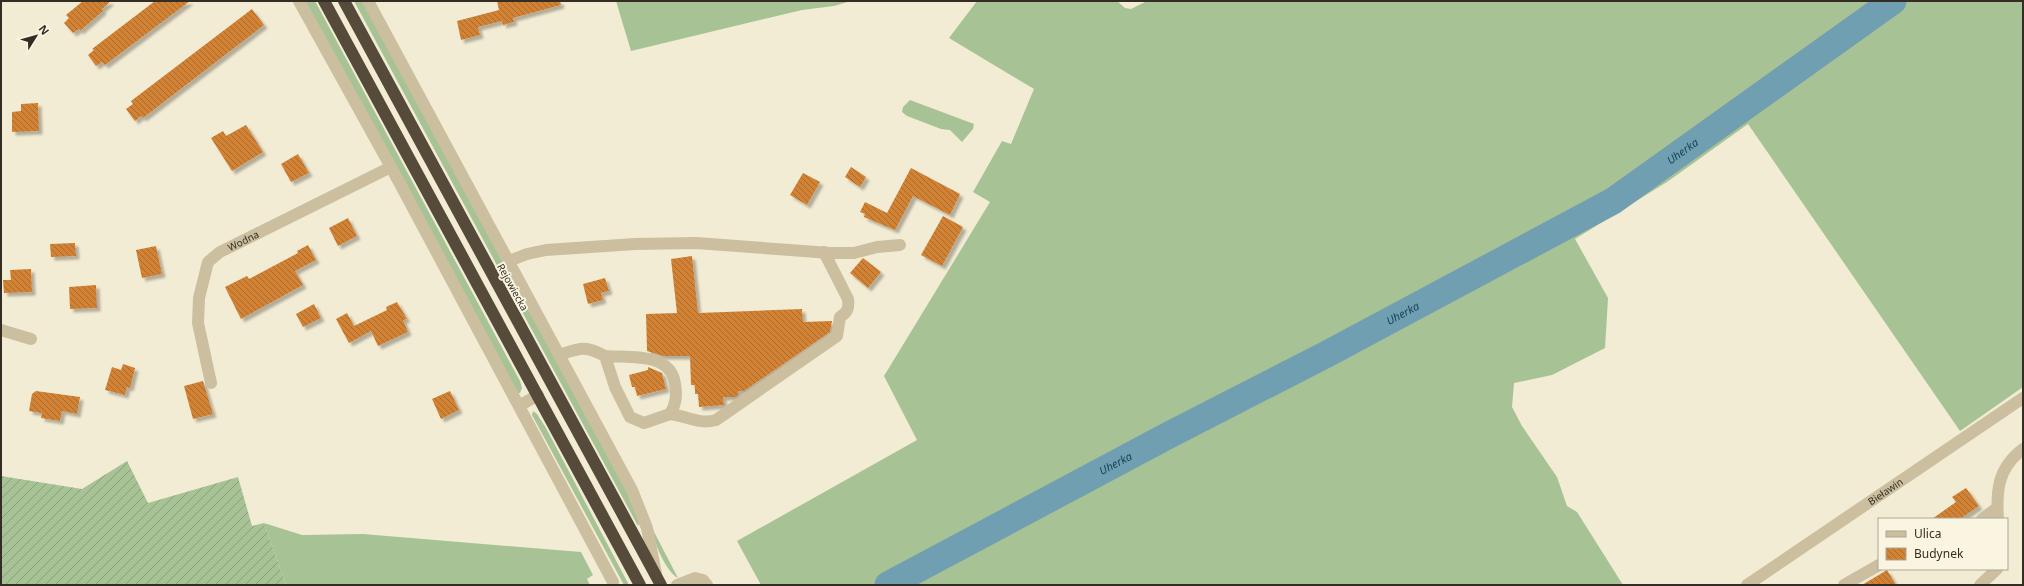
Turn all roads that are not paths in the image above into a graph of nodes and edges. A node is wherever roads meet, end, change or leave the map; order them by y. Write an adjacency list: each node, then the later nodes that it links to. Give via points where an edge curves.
1 (299, 1): 5 (street)
2 (324, 1): 14 (highway)
3 (344, 1): 23 (highway, Rejowiecka)
4 (368, 1): 8 (street)
5 (391, 167): 13 (street, Wodna, via 220,252 208,262 199,298 198,323); 16 (street)
6 (900, 245): 7 (street, via 854,253)
7 (824, 252): 8 (street, via 673,243 546,250); 17 (street, via 848,299 847,313 840,317 837,336 716,420 705,423)
8 (509, 261): 11 (street)
9 (1, 330): 10 (street)
10 (31, 339)
11 (559, 356): 12 (street, via 581,348 590,348); 23 (street, via 632,490 647,528)
12 (605, 356): 17 (street, via 615,387 630,417 644,422); 17 (street, via 646,359 665,365 675,381 677,394 675,406)
13 (211, 383)
14 (538, 395): 16 (street); 25 (highway)
15 (2023, 398): 28 (street, Bieławin)
16 (519, 406): 24 (street)
17 (670, 414)
18 (2023, 449): 19 (street, via 2002,471 1996,496)
19 (1997, 514): 20 (street)
20 (1985, 518)
21 (1878, 566): 29 (street)
22 (1996, 570): 30 (street)
23 (659, 580)
24 (613, 582)
25 (640, 585)
26 (677, 585): 27 (street, via 695,578 703,580)
27 (707, 585)
28 (1747, 585)
29 (1844, 585)
30 (1980, 585)

